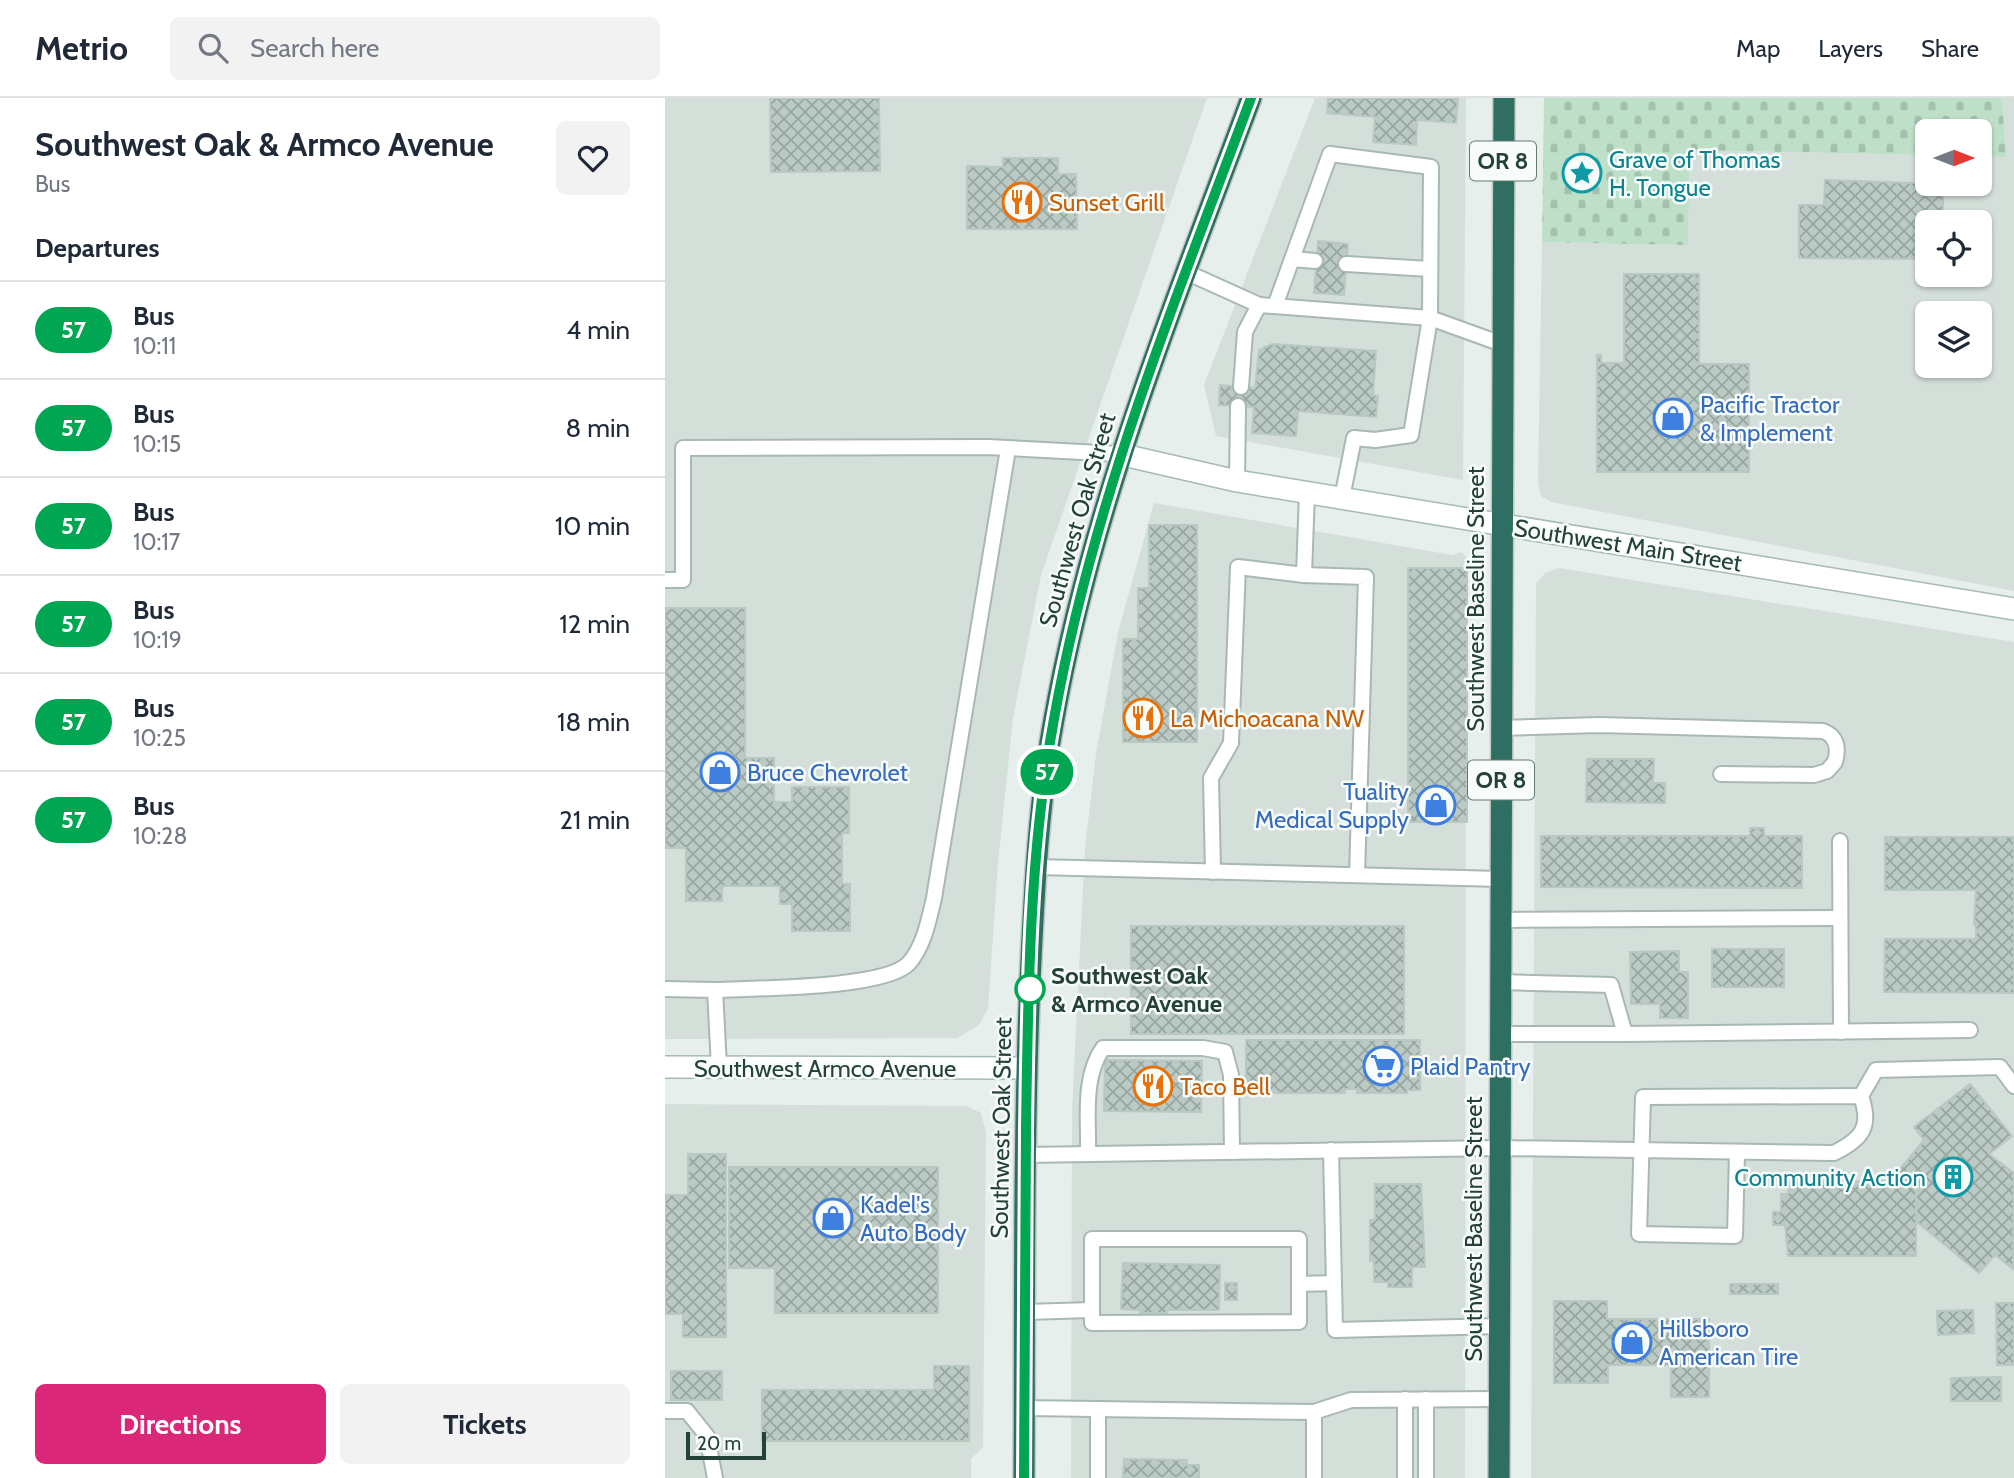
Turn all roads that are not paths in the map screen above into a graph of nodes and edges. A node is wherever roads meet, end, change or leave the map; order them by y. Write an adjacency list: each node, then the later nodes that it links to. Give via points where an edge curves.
1 (1251, 98): 7 (highway, Southwest Oak Street)
2 (1504, 98): 11 (highway, Southwest Baseline Street / OR 8)
3 (1292, 259): 4 (lane); 6 (lane, via 1330,154 1431,167); 9 (lane)
4 (1315, 261)
5 (1346, 264): 6 (lane)
6 (1430, 269): 10 (lane)
7 (1186, 272): 8 (lane); 15 (highway, Southwest Oak Street)
8 (1259, 305): 9 (lane); 12 (lane, via 1245,332)
9 (1275, 306): 10 (lane)
10 (1430, 318): 11 (lane); 18 (lane, via 1411,435 1354,438)
11 (1502, 344): 19 (highway, Southwest Baseline Street / OR 8)
12 (1241, 387)
13 (1238, 406): 16 (lane)
14 (1008, 449): 15 (lane); 21 (lane, via 683,448 683,580); 34 (lane, via 934,898 925,933 909,964 882,977 846,983)
15 (1119, 454): 16 (street, Southwest Main Street); 26 (highway, Southwest Oak Street, via 1063,670)
16 (1237, 481): 17 (street, Southwest Main Street)
17 (1307, 492): 18 (street, Southwest Main Street); 20 (lane)
18 (1342, 498): 19 (street, Southwest Main Street)
19 (1502, 525): 22 (street, Southwest Main Street); 23 (highway, Southwest Baseline Street / OR 8)
20 (1304, 575): 27 (lane, via 1238,567 1231,743 1211,778); 28 (lane, via 1366,577)
21 (665, 580)
22 (2014, 609)
23 (1501, 728): 24 (lane, via 1599,725 1823,731 1836,742 1835,762 1814,775); 29 (highway, Southwest Baseline Street / OR 8)
24 (1721, 774)
25 (1840, 841): 30 (lane)
26 (1036, 867): 27 (lane); 41 (highway, Southwest Oak Street)
27 (1213, 872): 28 (lane)
28 (1357, 875): 29 (lane)
29 (1501, 879): 31 (highway, Southwest Baseline Street / OR 8)
30 (1840, 918): 31 (lane); 36 (lane)
31 (1500, 920): 32 (highway, Southwest Baseline Street / OR 8)
32 (1500, 982): 37 (highway, Southwest Baseline Street / OR 8); 38 (lane, via 1611,985)
33 (665, 989): 34 (lane)
34 (715, 990): 40 (lane)
35 (1970, 1030): 36 (lane)
36 (1841, 1031): 38 (lane)
37 (1500, 1034): 38 (lane); 44 (highway, Southwest Baseline Street / OR 8)
38 (1625, 1034)
39 (665, 1067): 40 (street, Southwest Armco Avenue)
40 (719, 1067): 41 (street, Southwest Armco Avenue)
41 (1027, 1068): 50 (highway, Southwest Oak Street)
42 (2014, 1086): 43 (lane, via 2000,1068 1876,1070)
43 (1861, 1096): 46 (lane, via 1643,1097); 48 (lane, via 1867,1112 1865,1128 1834,1153)
44 (1500, 1148): 45 (lane); 46 (lane); 55 (highway, Southwest Baseline Street / OR 8)
45 (1331, 1150): 47 (lane); 51 (lane)
46 (1641, 1151): 48 (lane); 48 (lane, via 1639,1234 1735,1236)
47 (1233, 1152): 49 (lane); 49 (lane, via 1231,1075 1225,1052 1103,1048 1090,1076)
48 (1737, 1152)
49 (1088, 1154): 50 (lane)
50 (1026, 1155): 54 (highway, Southwest Oak Street)
51 (1334, 1283): 52 (lane); 55 (lane, via 1335,1329)
52 (1299, 1284): 53 (lane, via 1299,1322 1092,1323); 53 (lane, via 1299,1239 1092,1239)
53 (1092, 1310): 54 (lane)
54 (1025, 1312): 59 (highway, Southwest Oak Street)
55 (1500, 1326): 58 (highway, Southwest Baseline Street / OR 8)
56 (1405, 1399): 57 (lane); 62 (lane, via 1351,1400); 67 (lane)
57 (1426, 1399): 58 (lane); 68 (lane)
58 (1499, 1399): 69 (highway, Southwest Baseline Street / OR 8)
59 (1024, 1408): 60 (lane); 64 (highway, Southwest Oak Street)
60 (1098, 1409): 62 (lane); 65 (lane)
61 (665, 1411): 63 (lane, via 687,1410 707,1436)
62 (1314, 1412): 66 (lane)
63 (715, 1478)
64 (1024, 1478)
65 (1098, 1478)
66 (1314, 1478)
67 (1405, 1478)
68 (1426, 1478)
69 (1499, 1478)

